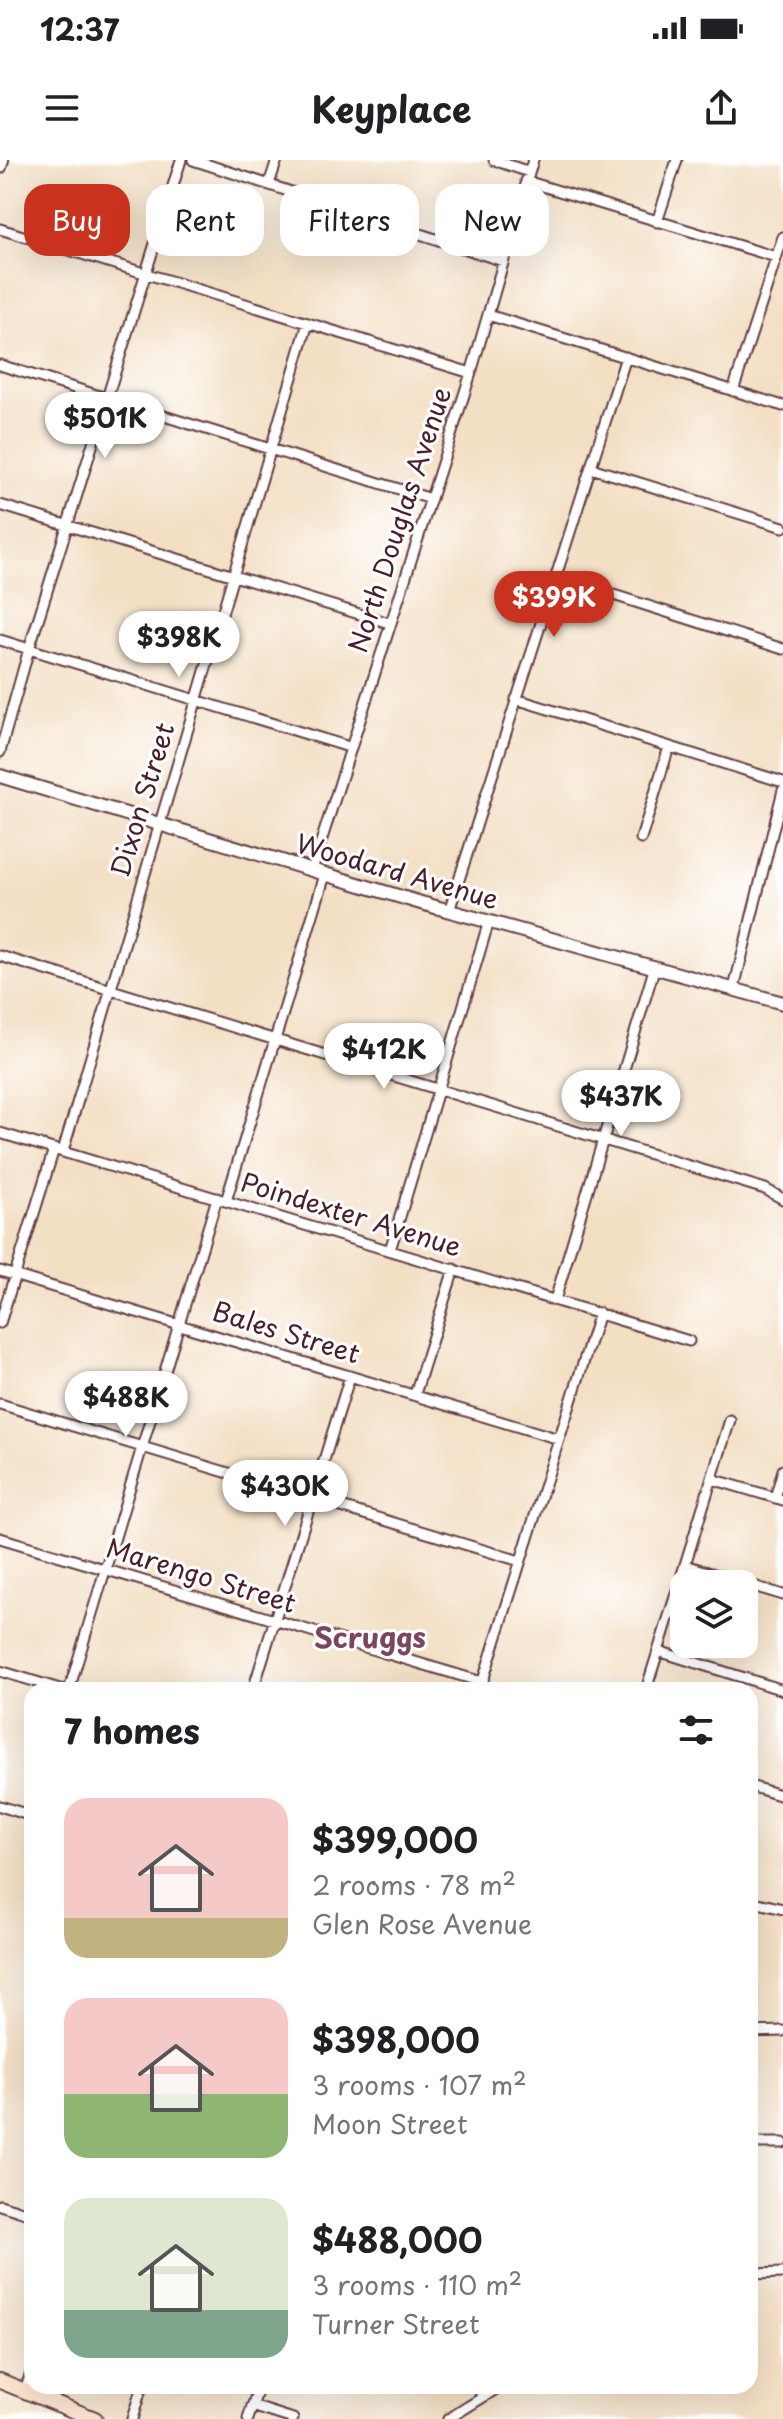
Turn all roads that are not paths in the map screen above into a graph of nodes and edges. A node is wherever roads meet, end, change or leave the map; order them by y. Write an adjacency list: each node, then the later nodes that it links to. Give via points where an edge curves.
1 (2, 160): 8 (street)
2 (181, 160): 16 (street)
3 (193, 160): 10 (street)
4 (277, 160): 10 (street)
5 (494, 160): 9 (street)
6 (533, 160): 9 (street, North Douglas Avenue)
7 (677, 160): 11 (street)
8 (0, 167)
9 (528, 176): 11 (street); 15 (street, North Douglas Avenue)
10 (269, 184): 15 (street)
11 (657, 222): 14 (street)
12 (0, 229): 16 (street)
13 (783, 237): 14 (street)
14 (776, 257): 22 (street)
15 (503, 261): 17 (street, North Douglas Avenue)
16 (145, 273): 18 (street); 23 (street)
17 (488, 315): 19 (street); 21 (street, North Douglas Avenue)
18 (308, 323): 21 (street); 25 (street, Dixon Street)
19 (626, 357): 22 (street); 26 (street)
20 (0, 365): 23 (street)
21 (471, 373): 27 (street, North Douglas Avenue)
22 (733, 391): 24 (street)
23 (107, 398): 25 (street); 29 (street)
24 (783, 406)
25 (271, 448): 27 (street); 31 (street, Dixon Street)
26 (591, 468): 30 (street); 32 (street)
27 (431, 499): 33 (street, North Douglas Avenue)
28 (0, 505): 29 (street)
29 (67, 526): 31 (street); 35 (street)
30 (783, 527)
31 (233, 576): 33 (street); 38 (street, Dixon Street)
32 (557, 577): 36 (street); 37 (street)
33 (389, 623): 39 (street, North Douglas Avenue)
34 (0, 640): 35 (street)
35 (29, 649): 38 (street); 41 (street)
36 (783, 649)
37 (516, 699): 40 (street); 49 (street)
38 (196, 701): 39 (street); 45 (street, Dixon Street)
39 (349, 747): 47 (street, North Douglas Avenue)
40 (669, 747): 43 (street); 46 (street)
41 (0, 752)
42 (0, 776): 45 (street, Woodard Avenue)
43 (783, 782)
44 (783, 790): 53 (street)
45 (159, 824): 47 (street, Woodard Avenue); 54 (street, Dixon Street)
46 (641, 839)
47 (312, 870): 48 (street, Woodard Avenue)
48 (325, 875): 49 (street, Woodard Avenue); 56 (street)
49 (449, 911): 50 (street, Woodard Avenue)
50 (489, 921): 52 (street, Woodard Avenue); 57 (street)
51 (0, 956): 54 (street)
52 (655, 966): 53 (street, Woodard Avenue); 59 (street)
53 (734, 988): 55 (street, Woodard Avenue)
54 (110, 991): 56 (street); 60 (street, Dixon Street)
55 (783, 1003)
56 (274, 1041): 57 (street); 62 (street)
57 (439, 1090): 59 (street); 63 (street)
58 (0, 1133): 60 (street, Poindexter Avenue)
59 (604, 1139): 61 (street); 67 (street)
60 (58, 1150): 62 (street, Poindexter Avenue); 66 (street, Dixon Street)
61 (783, 1199)
62 (222, 1200): 63 (street, Poindexter Avenue); 70 (street)
63 (390, 1250): 64 (street, Poindexter Avenue)
64 (454, 1269): 67 (street, Poindexter Avenue); 73 (street)
65 (0, 1271): 66 (street, Bales Street)
66 (14, 1275): 69 (street, Dixon Street); 70 (street, Bales Street)
67 (555, 1300): 68 (street, Poindexter Avenue)
68 (599, 1313): 71 (street, Poindexter Avenue); 76 (street)
69 (0, 1323)
70 (179, 1323): 72 (street, Bales Street); 77 (street)
71 (689, 1341)
72 (350, 1376): 73 (street, Bales Street); 80 (street)
73 (415, 1394): 76 (street, Bales Street)
74 (0, 1404): 77 (street)
75 (730, 1420): 79 (street)
76 (559, 1439): 83 (street)
77 (141, 1446): 80 (street); 85 (street)
78 (783, 1470): 81 (street)
79 (712, 1479): 81 (street); 84 (street)
80 (312, 1498): 83 (street); 87 (street)
81 (779, 1499)
82 (0, 1538): 85 (street, Marengo Street)
83 (520, 1561): 94 (street)
84 (685, 1565): 86 (street); 88 (street)
85 (105, 1570): 87 (street, Marengo Street); 91 (street)
86 (783, 1595)
87 (273, 1620): 92 (street); 93 (street, Marengo Street)
88 (658, 1651): 95 (street); 96 (street)
89 (0, 1671): 90 (street)
90 (38, 1682)
91 (69, 1682)
92 (255, 1682)
93 (468, 1682)
94 (482, 1682)
95 (648, 1682)
96 (757, 1682)
97 (758, 1682): 98 (street)
98 (783, 1690)
99 (758, 1788): 100 (street)
100 (783, 1796)
101 (0, 1806): 102 (street)
102 (24, 1812)
103 (758, 1903): 104 (street)
104 (783, 1909)
105 (783, 2031): 106 (street)
106 (758, 2032)
107 (758, 2143): 108 (street)
108 (783, 2143)
109 (0, 2205): 110 (street)
110 (24, 2212)
111 (783, 2273): 112 (street)
112 (758, 2274)
113 (0, 2381): 114 (main road)
114 (24, 2391)
115 (32, 2394): 122 (main road)
116 (140, 2394): 123 (street)
117 (256, 2394): 121 (street)
118 (481, 2394): 120 (street)
119 (488, 2394): 120 (street)
120 (483, 2397): 126 (street)
121 (252, 2406): 124 (street); 125 (street)
122 (95, 2419)
123 (132, 2419)
124 (248, 2419)
125 (293, 2419)
126 (448, 2419)

